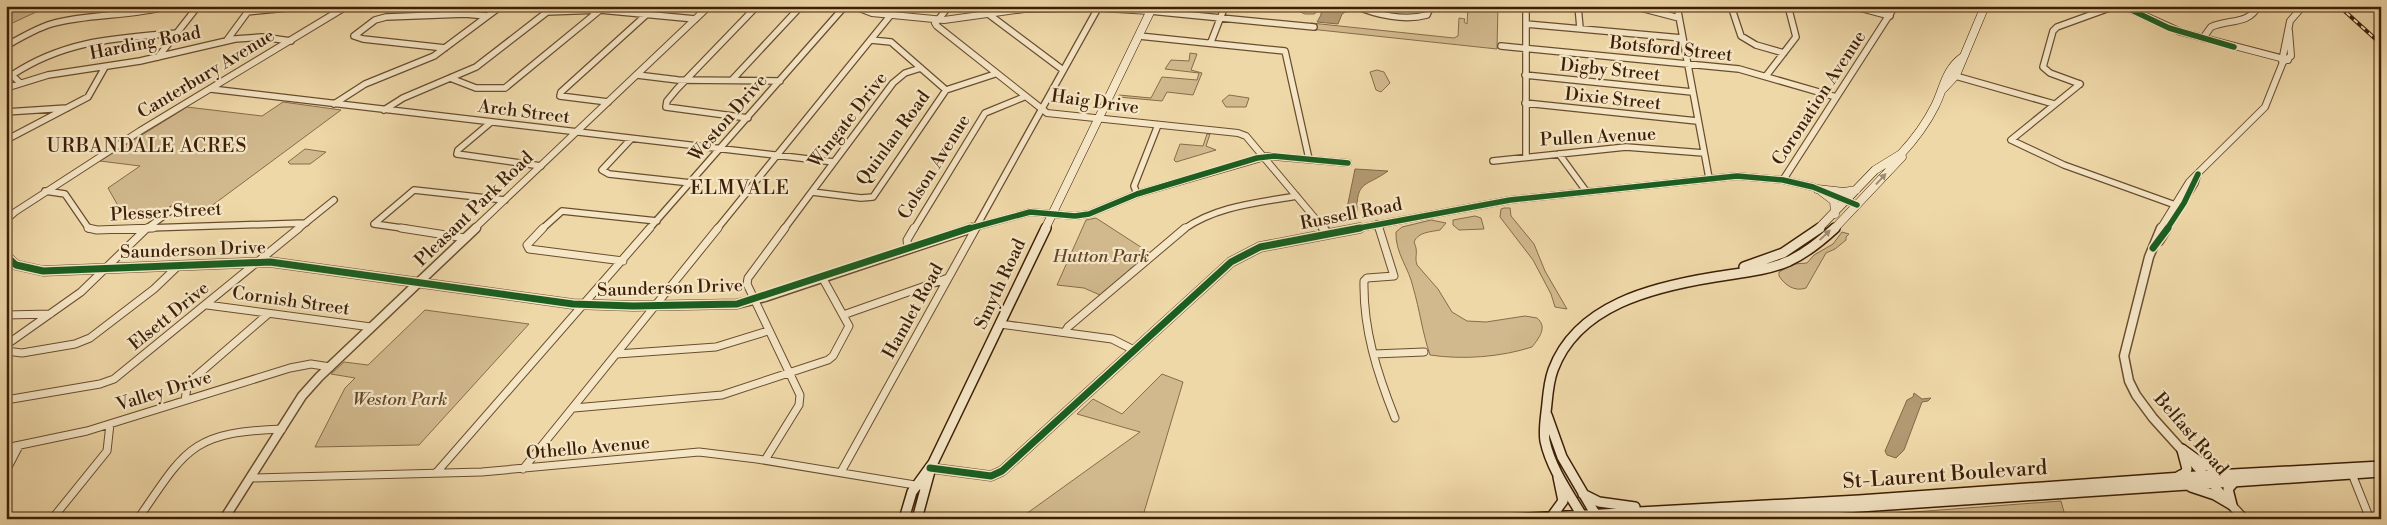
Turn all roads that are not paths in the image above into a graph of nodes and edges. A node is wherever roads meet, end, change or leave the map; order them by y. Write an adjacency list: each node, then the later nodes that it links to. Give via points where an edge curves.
1 (168, 6): 54 (street, via 138,15 56,23)
2 (198, 6): 46 (street)
3 (252, 6): 33 (street)
4 (347, 6): 52 (street, Canterbury Avenue)
5 (501, 6): 37 (street)
6 (709, 6): 41 (street, Pleasant Park Road)
7 (757, 6): 73 (street)
8 (801, 6): 74 (street)
9 (845, 6): 75 (street, Weston Drive)
10 (854, 6): 36 (street, via 866,12)
11 (898, 6): 36 (street)
12 (949, 6): 42 (street)
13 (1225, 6): 39 (street)
14 (1356, 6): 15 (street, via 1374,13 1416,17 1428,15)
15 (1431, 6)
16 (1526, 6): 43 (street)
17 (1578, 6): 45 (street)
18 (1633, 6): 40 (street)
19 (1677, 6): 40 (street)
20 (1731, 6): 58 (street, via 1741,36 1756,45)
21 (1788, 6): 58 (street, via 1796,37)
22 (1852, 6): 38 (street)
23 (1895, 6): 38 (street, Coronation Avenue)
24 (1985, 6): 59 (main road)
25 (2115, 6): 87 (street, via 2053,31 2043,67 2050,73 2080,84)
26 (2123, 6): 49 (street, via 2163,26)
27 (2258, 6): 49 (street, via 2249,17 2217,28)
28 (2303, 6): 61 (street, Belfast Road, via 2292,17 2289,31 2292,50)
29 (287, 8): 33 (street)
30 (1098, 8): 31 (street); 34 (street); 65 (street, Hamlet Road)
31 (1152, 9): 39 (street); 47 (main road, Smyth Road)
32 (600, 10): 35 (street); 72 (street, via 547,12 476,67); 72 (street, via 505,88 494,90 466,86)
33 (248, 12): 50 (street)
34 (987, 13): 42 (street); 65 (street)
35 (646, 15): 41 (street); 84 (street, via 560,96)
36 (891, 15): 42 (street); 51 (street)
37 (487, 16): 56 (street); 56 (street, via 386,17 375,20 354,36)
38 (1890, 16): 83 (street, Coronation Avenue)
39 (1220, 18): 44 (street); 53 (street)
40 (1679, 18): 48 (street)
41 (695, 20): 68 (street, Pleasant Park Road)
42 (938, 20): 67 (street, Haig Drive, via 935,24)
43 (1526, 24): 45 (street); 57 (street)
44 (1314, 27)
45 (1580, 28): 48 (street)
46 (177, 33): 60 (street); 76 (street, via 68,46 47,54 12,75)
47 (1139, 36): 53 (street); 93 (main road, Smyth Road)
48 (1682, 38): 62 (street)
49 (2206, 39): 61 (street)
50 (227, 40): 52 (street, Harding Road, via 262,37); 60 (street, Harding Road)
51 (871, 40): 64 (street, via 891,42); 104 (street)
52 (291, 41): 78 (street, Canterbury Avenue)
53 (1211, 42): 107 (street, via 1285,51)
54 (6, 46)
55 (1501, 46): 57 (street, Botsford Street)
56 (445, 48): 85 (street, via 434,56 355,89)
57 (1525, 48): 62 (street, Botsford Street); 69 (street)
58 (1784, 53): 70 (street)
59 (1963, 57): 66 (main road); 71 (main road)
60 (158, 58): 63 (street, Harding Road)
61 (2284, 60): 126 (street, Belfast Road, via 2265,106 2198,174)
62 (1687, 64): 70 (street, Botsford Street, via 1738,69); 81 (street)
63 (105, 67): 76 (street, Harding Road, via 48,75); 88 (street, via 92,93)
64 (921, 68): 80 (street); 109 (street, Wingate Drive, via 906,73 893,83)
65 (1063, 70): 89 (street, Hamlet Road)
66 (1947, 73): 71 (street); 79 (main road)
67 (995, 74): 80 (street, Quinlan Road); 82 (street, Haig Drive)
68 (637, 75): 73 (street); 84 (street, Pleasant Park Road)
69 (1525, 75): 81 (street, Digby Street); 86 (street)
70 (1766, 76): 83 (street, Botsford Street)
71 (1956, 76): 79 (main road); 87 (street)
72 (450, 78): 90 (street, via 403,98)
73 (685, 80): 74 (street); 92 (street, via 666,107)
74 (732, 80): 75 (street)
75 (780, 82): 92 (street, Weston Drive)
76 (20, 83): 77 (street, Harding Road)
77 (6, 88)
78 (211, 89): 85 (street, Arch Street); 117 (street, Canterbury Avenue)
79 (1943, 89): 103 (main road, via 1926,121)
80 (946, 90): 119 (street, Quinlan Road, via 873,197)
81 (1692, 92): 94 (street)
82 (1024, 97): 89 (street, Haig Drive); 138 (street, Colson Avenue, via 985,113 907,240)
83 (1836, 97): 113 (street, Coronation Avenue)
84 (608, 102): 97 (street, Pleasant Park Road)
85 (334, 104): 90 (street, Arch Street)
86 (1525, 104): 94 (street, Dixie Street); 106 (street)
87 (2054, 104): 126 (street, via 2014,136 2013,142 2072,168)
88 (68, 108): 91 (street); 99 (street)
89 (1041, 109): 93 (street, Haig Drive, via 1046,113); 134 (street, Hamlet Road)
90 (384, 110): 95 (street, Arch Street)
91 (6, 112)
92 (748, 118): 100 (street, Weston Drive)
93 (1099, 118): 96 (street, Haig Drive); 128 (main road, Smyth Road)
94 (1697, 121): 101 (street)
95 (490, 123): 97 (street, Arch Street); 111 (street, via 457,154)
96 (1158, 125): 105 (street, Haig Drive, via 1238,133 1246,136); 120 (street, via 1134,186)
97 (576, 133): 98 (street, Arch Street); 111 (street, Pleasant Park Road)
98 (631, 139): 100 (street, Arch Street); 114 (street, via 602,170 609,174)
99 (6, 140)
100 (720, 149): 104 (street, Arch Street); 114 (street, Weston Drive)
101 (1704, 153): 102 (street, Pullen Avenue, via 1637,147); 112 (street)
102 (1559, 154): 106 (street, Pullen Avenue); 118 (street)
103 (1901, 154): 116 (main road, via 1894,156); 125 (main road, one-way to 103, via 1902,157)
104 (778, 156): 109 (street, Arch Street); 151 (street)
105 (1266, 156): 107 (street, Saunderson Drive); 120 (street, Saunderson Drive); 121 (street, Haig Drive)
106 (1526, 156): 108 (street, Pullen Avenue)
107 (1310, 159): 110 (street, Saunderson Drive)
108 (1493, 161)
109 (834, 162): 119 (street, Wingate Drive)
110 (1348, 163)
111 (542, 166): 123 (street, Pleasant Park Road)
112 (1709, 178): 113 (street, Russell Road, via 1749,176); 118 (street, Russell Road)
113 (1783, 180): 115 (street, Russell Road)
114 (691, 183): 131 (street, Weston Drive)
115 (1817, 189): 116 (main road); 124 (street, Russell Road); 129 (main road, via 1834,201)
116 (1857, 190): 124 (main road)
117 (45, 191): 130 (street, Canterbury Avenue); 135 (street, Plesser Street, via 65,194 89,229)
118 (1586, 191): 133 (street, Russell Road, via 1510,200)
119 (812, 192): 148 (street, Wingate Drive, via 748,278 747,284)
120 (1137, 194): 128 (street, Saunderson Drive, via 1089,214)
121 (1296, 196): 136 (street, Haig Drive); 159 (street, via 1224,210 1194,222)
122 (334, 200): 132 (street, Elsett Drive)
123 (505, 200): 137 (street, Pleasant Park Road); 137 (street, via 414,190 374,224)
124 (1847, 200): 125 (street, Russell Road); 129 (main road)
125 (1857, 205): 146 (main road, one-way to 125, via 1753,271 1804,253)
126 (2178, 206): 177 (street, Belfast Road, via 2153,248 2124,356 2136,395)
127 (173, 209): 135 (street)
128 (1052, 214): 134 (street, Saunderson Drive, via 1030,212); 156 (main road, Smyth Road)
129 (1835, 214): 146 (main road, via 1786,253)
130 (6, 220)
131 (657, 221): 140 (street, Weston Drive); 140 (street, via 562,211 527,245 529,249)
132 (306, 223): 135 (street, Plesser Street); 141 (street, Elsett Drive)
133 (1378, 224): 136 (street, Russell Road); 165 (street, via 1394,276 1373,276 1364,281 1364,312)
134 (977, 226): 138 (street, Saunderson Drive); 145 (street, Hamlet Road)
135 (147, 228): 143 (street)
136 (1327, 233): 161 (street, Russell Road, via 1260,247 1231,262)
137 (465, 238): 147 (street, Pleasant Park Road)
138 (908, 248): 144 (street, Saunderson Drive)
139 (6, 256): 143 (street, Saunderson Drive, via 16,266 43,271)
140 (622, 261): 150 (street, Weston Drive)
141 (259, 262): 142 (street, Saunderson Drive); 147 (street, Saunderson Drive); 149 (street, Elsett Drive)
142 (178, 266): 143 (street, Saunderson Drive); 162 (street, via 154,289 90,338 31,352)
143 (105, 269): 152 (street, via 82,292)
144 (822, 277): 148 (street, Saunderson Drive); 155 (street)
145 (948, 278): 155 (street); 184 (street, Hamlet Road)
146 (1701, 280): 171 (main road, via 1631,298 1596,315 1574,332 1552,365 1546,391)
147 (418, 283): 150 (street, Saunderson Drive); 157 (street, Pleasant Park Road)
148 (755, 300): 151 (street, Saunderson Drive, via 737,304); 158 (street, Wingate Drive)
149 (207, 304): 153 (street, Cornish Street); 168 (street, Elsett Drive, via 114,379)
150 (585, 305): 151 (street, Saunderson Drive); 186 (street, Weston Drive)
151 (655, 305): 164 (street)
152 (50, 314): 154 (street); 160 (street)
153 (268, 314): 157 (street, Cornish Street); 169 (street, via 194,378 187,388)
154 (6, 315)
155 (843, 315): 167 (street, via 848,331 833,356)
156 (1000, 324): 159 (street); 181 (main road, Smyth Road)
157 (371, 327): 166 (street, Pleasant Park Road)
158 (768, 331): 164 (street, via 716,347); 167 (street, Wingate Drive)
159 (1065, 332): 161 (street, via 1112,340)
160 (6, 345)
161 (1134, 350): 181 (street, Russell Road, via 1002,471 985,476)
162 (6, 351)
163 (1424, 352): 165 (street)
164 (617, 354): 170 (street)
165 (1374, 354): 172 (street)
166 (330, 366): 169 (street, Valley Drive, via 297,366); 174 (street, Pleasant Park Road, via 302,396)
167 (790, 374): 170 (street, via 722,395); 178 (street, Wingate Drive, via 800,395 799,405)
168 (6, 400)
169 (185, 400): 173 (street, Valley Drive)
170 (574, 408): 182 (street)
171 (1546, 412): 179 (main road, via 1544,435); 193 (main road, via 1562,457)
172 (1395, 418)
173 (110, 424): 175 (street, Valley Drive); 201 (street, via 107,451)
174 (282, 429): 189 (street, Pleasant Park Road); 202 (street, via 234,432 190,450)
175 (19, 446): 176 (street, Valley Drive); 183 (street)
176 (6, 448)
177 (2182, 450): 188 (main road, via 2208,467); 190 (street, Belfast Road); 191 (main road, via 2187,469)
178 (765, 460): 182 (street, Othello Avenue, via 699,452); 184 (street, Othello Avenue)
179 (1554, 464): 198 (main road, via 1562,501); 199 (main road)
180 (2381, 466): 188 (main road, St-Laurent Boulevard)
181 (930, 468): 192 (main road, Smyth Road)
182 (523, 469): 186 (street, Othello Avenue)
183 (6, 471)
184 (841, 472): 192 (street, Othello Avenue)
185 (2381, 472): 187 (main road, St-Laurent Boulevard)
186 (436, 473): 189 (street, Othello Avenue)
187 (2352, 474): 188 (main road, St-Laurent Boulevard); 209 (street)
188 (2237, 477): 190 (main road, St-Laurent Boulevard); 196 (main road, via 2228,489)
189 (250, 478): 203 (street, Pleasant Park Road)
190 (2209, 479): 191 (main road, St-Laurent Boulevard); 196 (street, Belfast Road)
191 (2180, 481): 194 (main road, St-Laurent Boulevard); 196 (main road)
192 (921, 486): 204 (main road, Smyth Road); 205 (main road, Smyth Road)
193 (1583, 494): 197 (main road, via 1613,505); 200 (main road)
194 (1922, 499): 195 (main road, St-Laurent Boulevard)
195 (1858, 503): 197 (main road, St-Laurent Boulevard); 207 (main road, St-Laurent Boulevard)
196 (2232, 505): 208 (street, Belfast Road)
197 (1673, 510): 200 (main road, St-Laurent Boulevard)
198 (1552, 516): 199 (main road, St-Laurent Boulevard); 206 (main road, St-Laurent Boulevard)
199 (1583, 517): 200 (main road, St-Laurent Boulevard)
200 (1597, 517)
201 (52, 519)
202 (138, 519)
203 (224, 519)
204 (904, 519)
205 (917, 519)
206 (1511, 519)
207 (1682, 519)
208 (2244, 519)
209 (2370, 519)

